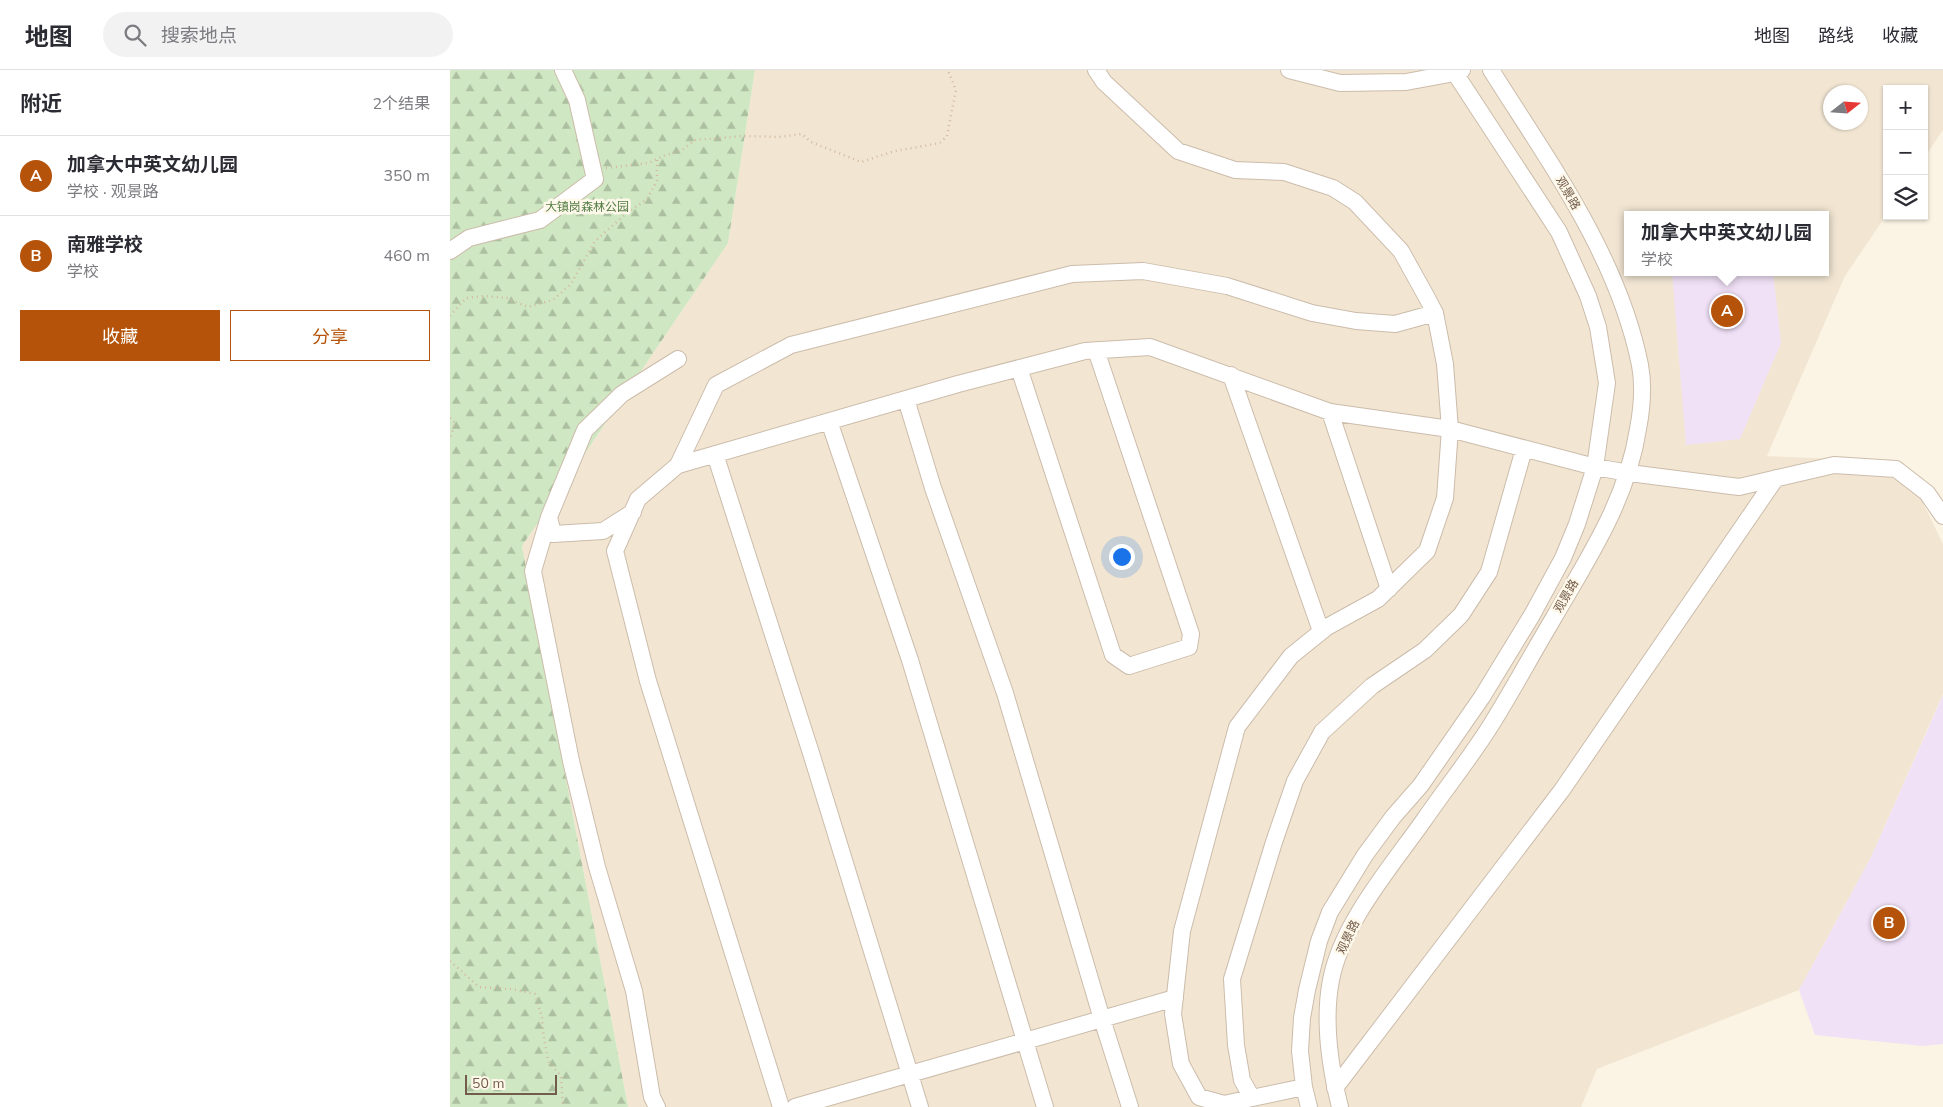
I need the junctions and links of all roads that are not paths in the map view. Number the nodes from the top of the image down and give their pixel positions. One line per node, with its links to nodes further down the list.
1 (563, 70): 6 (street)
2 (1096, 70): 7 (street)
3 (1289, 70): 5 (street)
4 (1491, 70): 20 (street, 观景路)
5 (1457, 71): 19 (street, 观景路)
6 (450, 251)
7 (1435, 313): 15 (street); 18 (street)
8 (1096, 350): 10 (street); 10 (street); 11 (street)
9 (678, 359): 24 (street)
10 (1019, 368): 12 (street)
11 (1231, 375): 13 (street); 26 (street)
12 (906, 399): 14 (street); 28 (street)
13 (1330, 412): 15 (street); 25 (street)
14 (829, 421): 17 (street); 29 (street)
15 (1450, 429): 16 (street); 25 (street)
16 (1524, 449): 19 (street); 33 (street)
17 (715, 454): 18 (street); 30 (street)
18 (678, 464): 22 (street)
19 (1595, 467): 20 (street); 31 (street, 观景路)
20 (1628, 473): 21 (street); 32 (street, 观景路)
21 (1776, 478): 23 (street); 32 (street)
22 (633, 512): 24 (street); 36 (street)
23 (1943, 516)
24 (549, 517): 35 (street)
25 (1389, 588): 26 (street)
26 (1321, 631): 27 (street)
27 (1175, 998): 28 (street); 34 (street)
28 (1102, 1019): 29 (street); 40 (street)
29 (1024, 1041): 30 (street); 39 (street)
30 (910, 1074): 37 (street); 38 (street)
31 (1304, 1087): 33 (street); 41 (street, 观景路)
32 (1336, 1088): 42 (street, 观景路)
33 (1252, 1098): 34 (street)
34 (1234, 1104)
35 (657, 1107)
36 (781, 1107)
37 (795, 1107)
38 (920, 1107)
39 (1045, 1107)
40 (1130, 1107)
41 (1310, 1107)
42 (1340, 1107)

